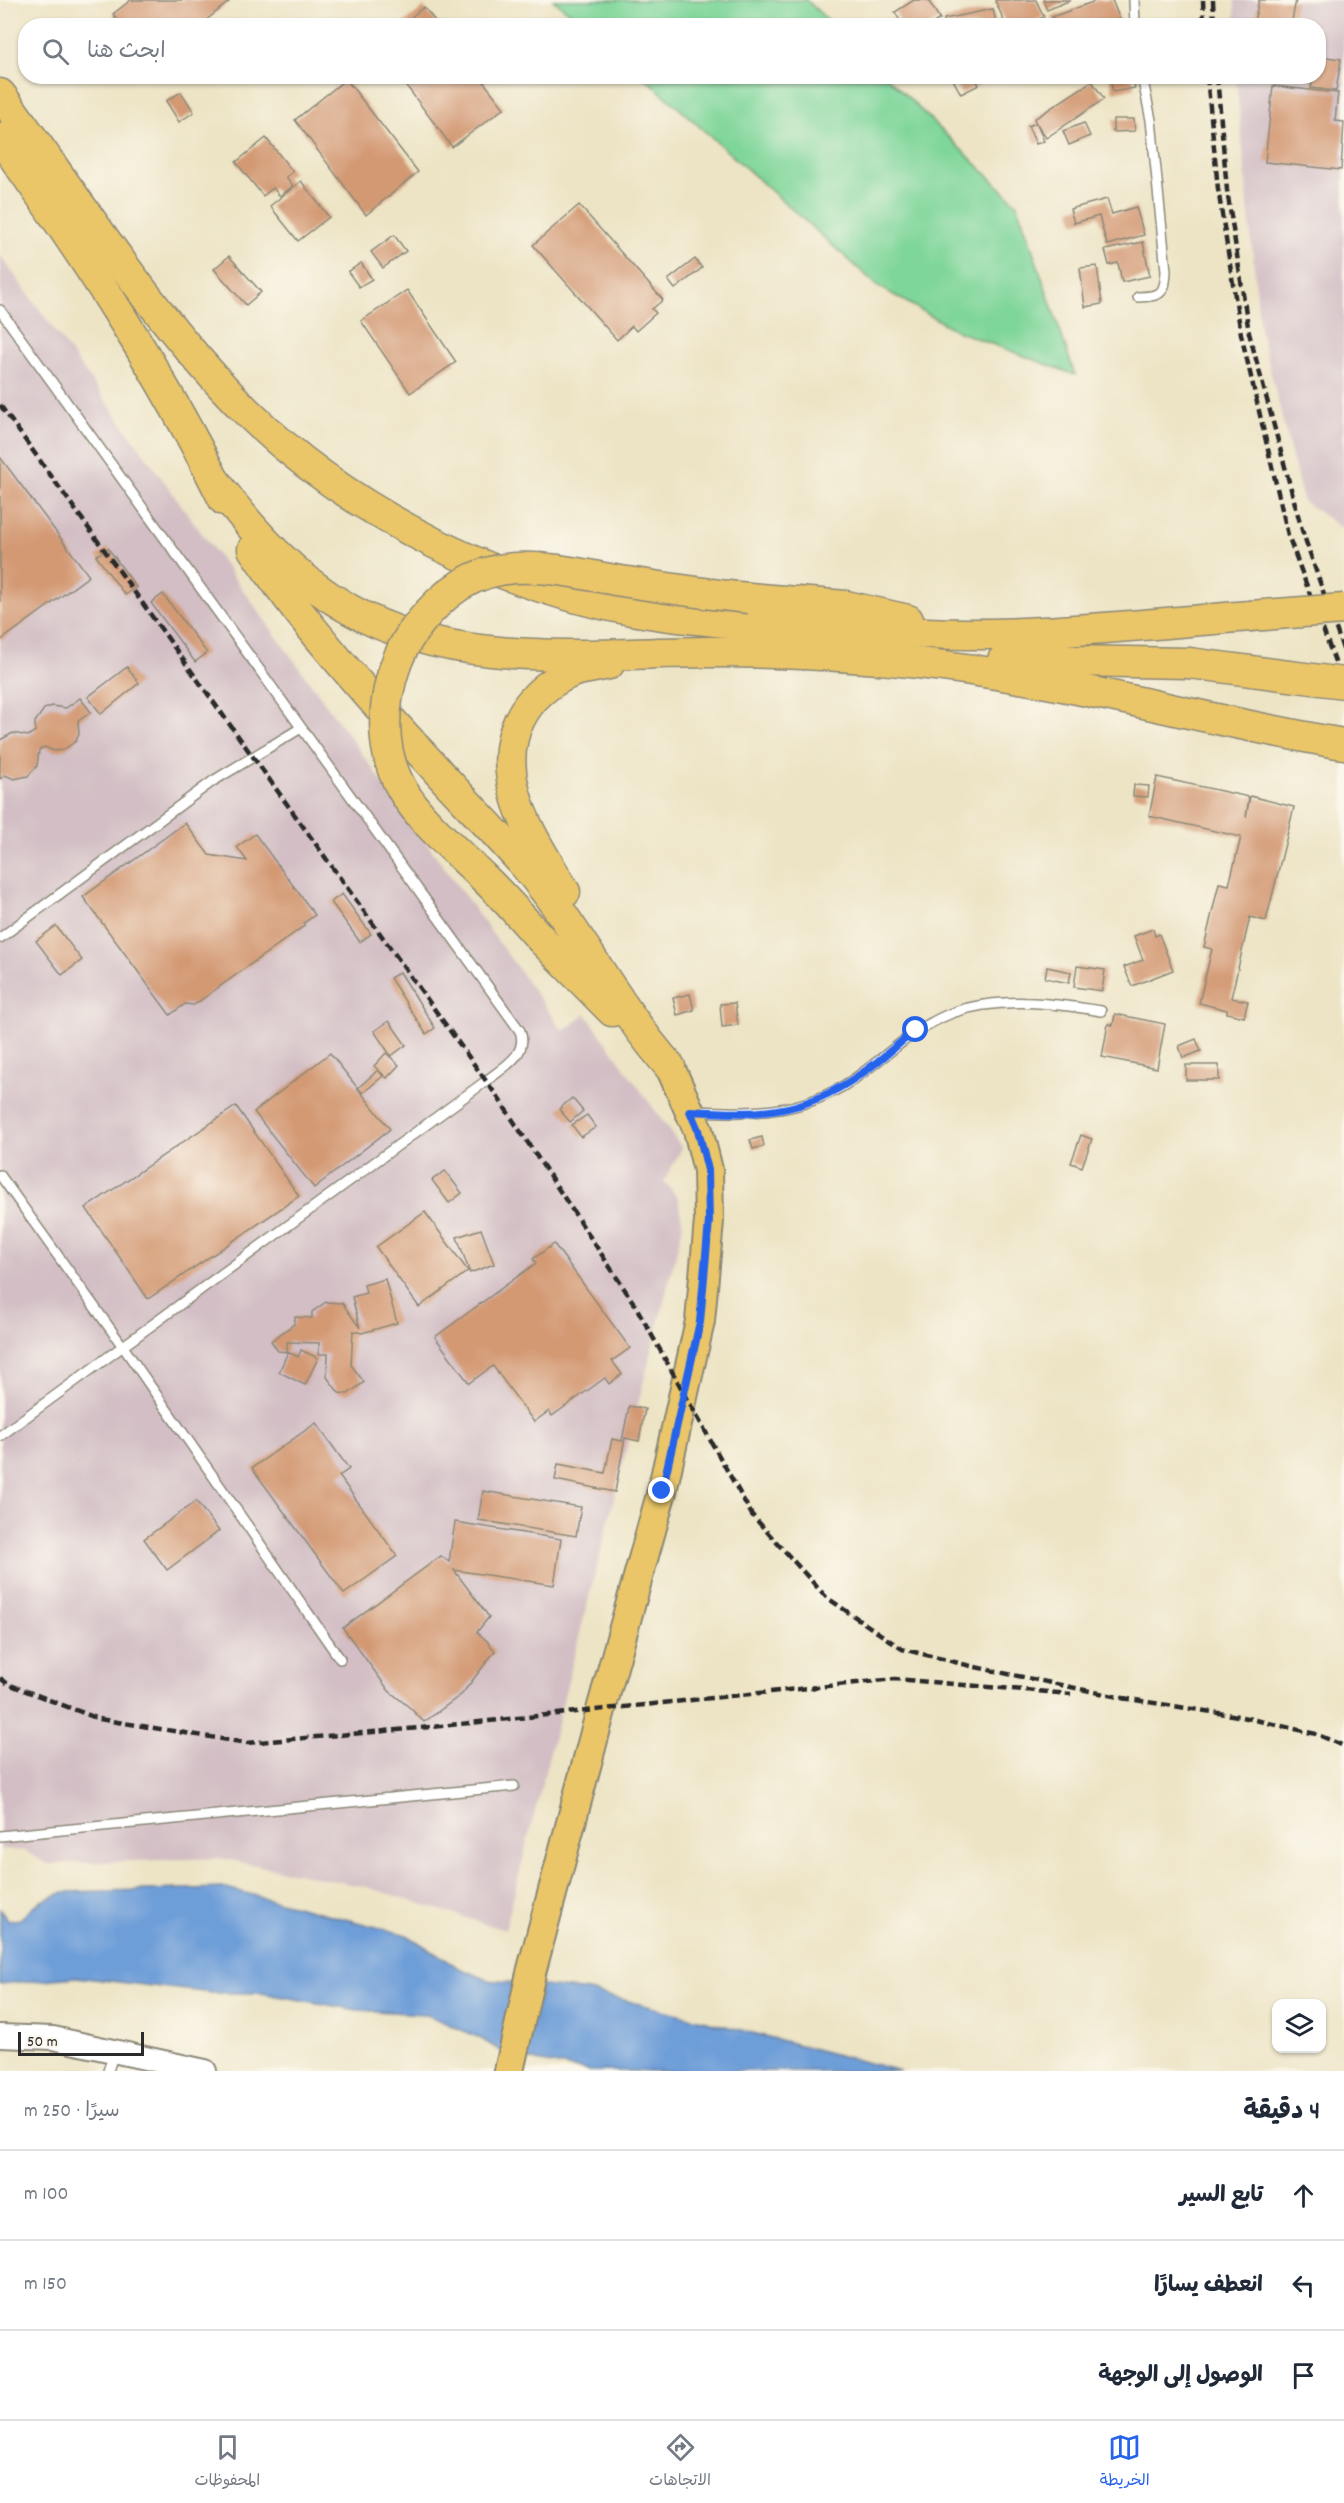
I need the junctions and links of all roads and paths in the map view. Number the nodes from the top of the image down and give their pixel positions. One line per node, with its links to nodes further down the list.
1 (1134, 0): 2 (lane)
2 (1135, 18)
3 (1144, 84): 6 (lane)
4 (0, 94): 10 (highway)
5 (0, 138): 8 (highway)
6 (1138, 297)
7 (0, 310): 14 (lane)
8 (215, 481): 11 (highway); 18 (highway)
9 (1344, 609): 10 (highway, bridge)
10 (960, 635): 18 (highway, bridge)
11 (707, 652): 12 (highway); 19 (highway)
12 (859, 656): 13 (highway, bridge); 15 (highway)
13 (1344, 683)
14 (301, 728): 16 (lane); 22 (lane)
15 (1344, 744)
16 (0, 938)
17 (1101, 1011): 20 (lane)
18 (642, 1035): 19 (highway)
19 (670, 1067): 20 (main road)
20 (690, 1111): 29 (main road)
21 (0, 1175): 22 (lane)
22 (123, 1348): 23 (lane); 24 (lane)
23 (0, 1436)
24 (340, 1659)
25 (514, 1786): 26 (lane)
26 (0, 1836)
27 (0, 2037): 28 (street)
28 (111, 2060): 30 (street)
29 (511, 2064)
30 (206, 2071)

